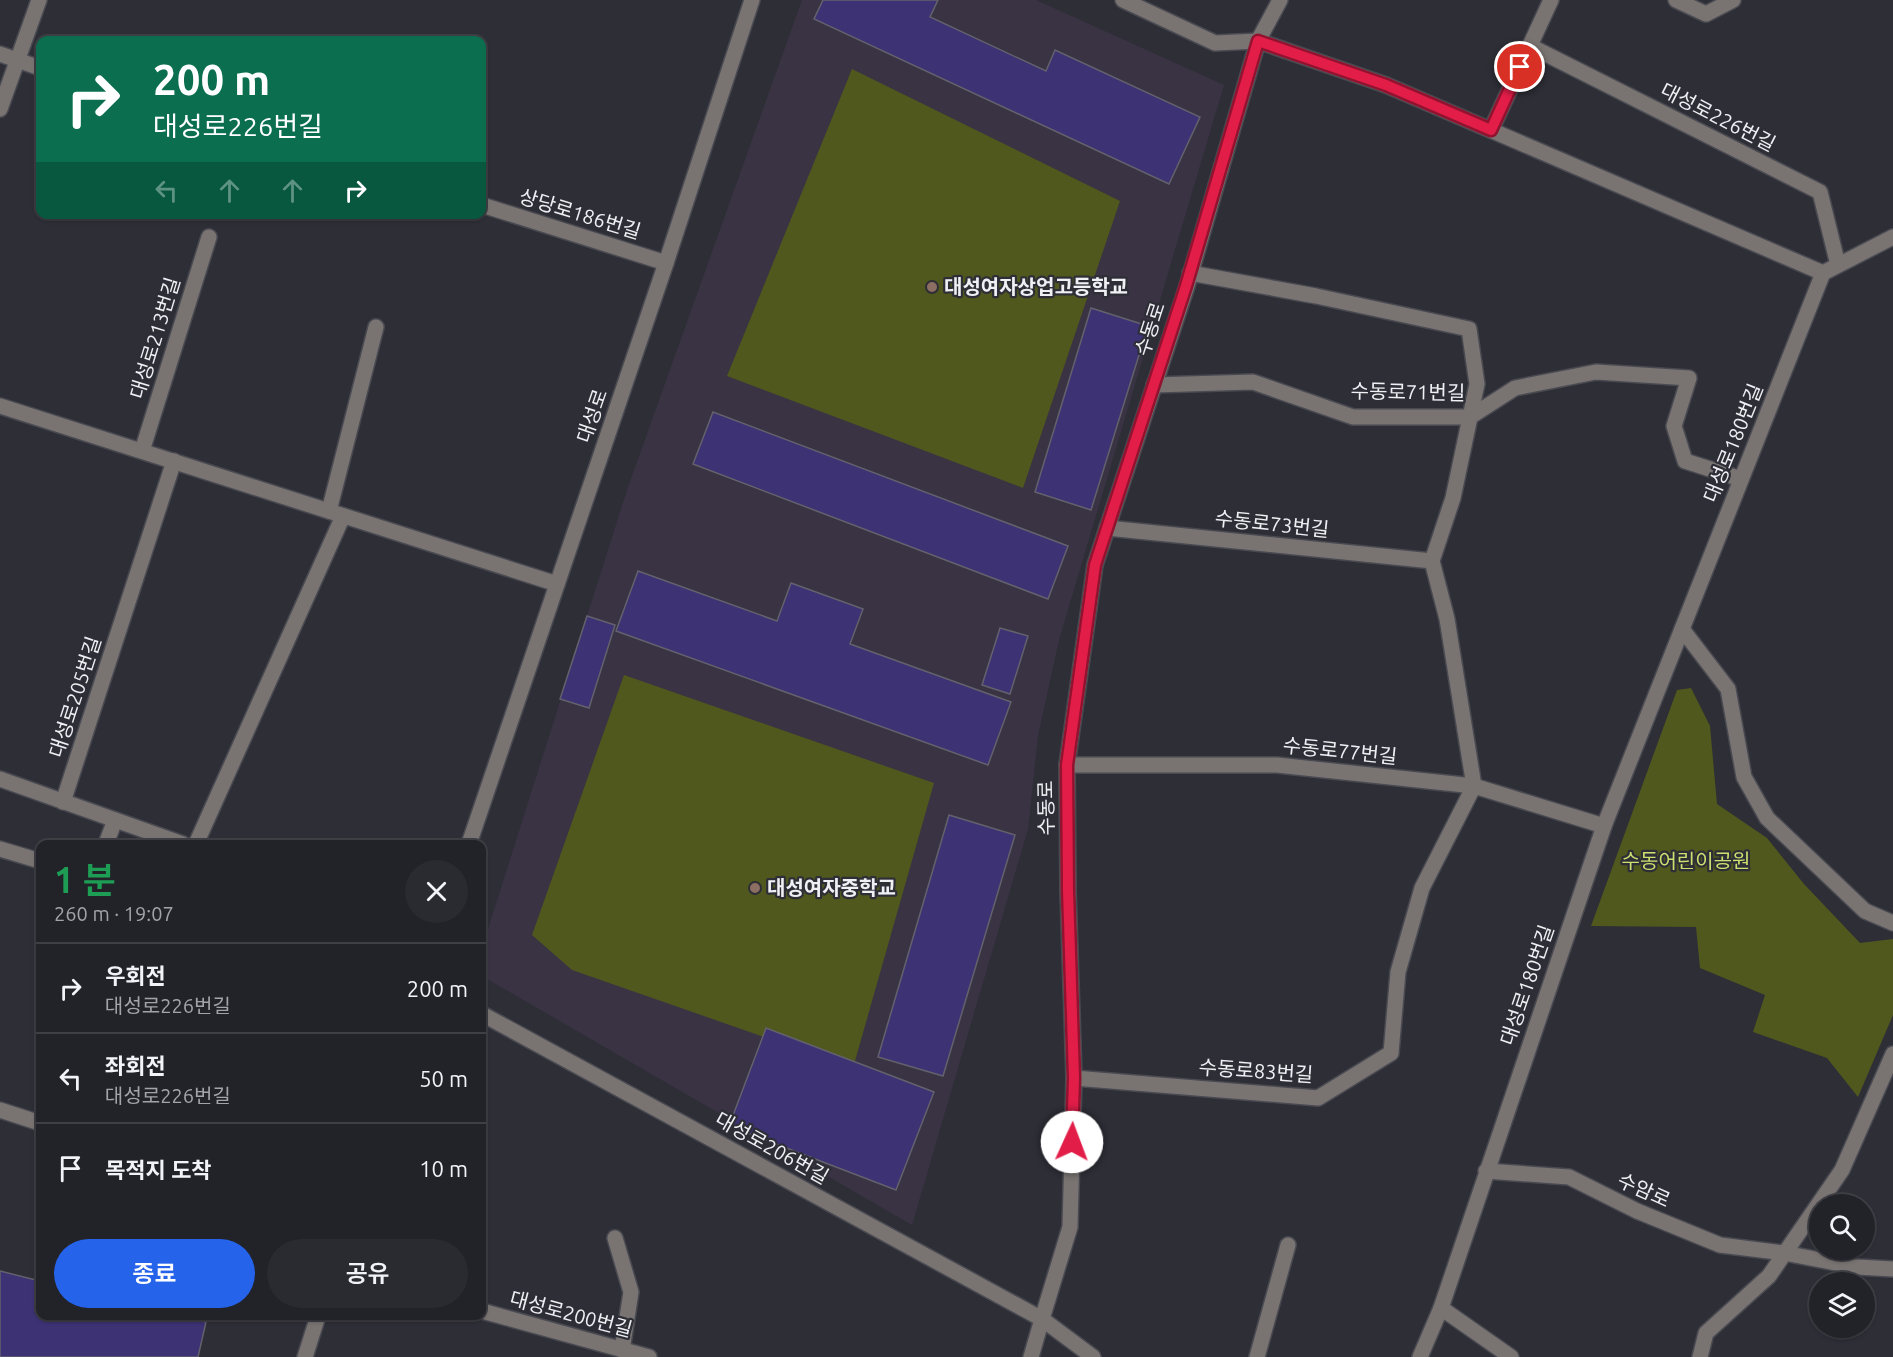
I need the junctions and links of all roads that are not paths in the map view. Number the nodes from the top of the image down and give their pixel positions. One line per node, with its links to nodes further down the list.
1 (39, 0): 11 (street)
2 (753, 0): 18 (street, 대성로)
3 (1123, 0): 8 (street)
4 (1280, 0): 8 (street, 수동로)
5 (1551, 0): 9 (street)
6 (1676, 0): 7 (street)
7 (1733, 0)
8 (1258, 41): 14 (street); 20 (street, 수동로)
9 (1530, 46): 14 (street); 19 (street, 대성로226번길)
10 (0, 54): 11 (street)
11 (17, 61): 12 (street); 13 (street)
12 (36, 67)
13 (0, 110)
14 (1491, 130): 21 (street)
15 (486, 206): 18 (street, 상당로186번길)
16 (209, 237): 26 (street, 대성로213번길)
17 (1893, 237): 19 (street)
18 (666, 263): 32 (street, 대성로)
19 (1838, 265): 21 (street)
20 (1190, 273): 23 (street, 수동로); 25 (street)
21 (1823, 273): 28 (street, 대성로180번길)
22 (376, 327): 29 (street)
23 (1154, 385): 25 (street, 수동로71번길); 30 (street, 수동로)
24 (0, 406): 26 (street)
25 (1470, 417): 28 (street, 수동로71번길); 31 (street)
26 (142, 451): 27 (street)
27 (174, 461): 29 (street); 37 (street, 대성로205번길)
28 (1741, 479): 33 (street, 대성로180번길)
29 (336, 514): 32 (street); 42 (street)
30 (1107, 528): 31 (street, 수동로73번길); 34 (street, 수동로)
31 (1432, 561): 36 (street)
32 (557, 584): 43 (street, 대성로)
33 (1682, 629): 39 (street, 대성로180번길); 46 (street)
34 (1067, 765): 36 (street, 수동로77번길); 49 (street, 수동로)
35 (0, 779): 37 (street)
36 (1474, 786): 39 (street, 수동로77번길); 49 (street, 수동로83번길)
37 (63, 802): 38 (street)
38 (115, 820): 40 (street); 41 (street)
39 (1604, 826): 52 (street, 대성로180번길)
40 (108, 840)
41 (172, 840)
42 (198, 840)
43 (471, 840)
44 (0, 849): 45 (street)
45 (36, 860)
46 (1893, 923)
47 (486, 1016): 59 (street, 대성로206번길)
48 (1893, 1054): 55 (street)
49 (1074, 1078): 59 (street, 수동로)
50 (0, 1110): 51 (street)
51 (36, 1122)
52 (1486, 1171): 55 (street, 수암로); 57 (street, 대성로180번길)
53 (615, 1238): 61 (street)
54 (1288, 1245): 66 (street)
55 (1784, 1253): 56 (street, 수암로); 69 (street)
56 (1893, 1269)
57 (1440, 1308): 67 (street, 대성로180번길); 68 (street)
58 (486, 1312): 61 (street, 대성로200번길)
59 (1042, 1319): 64 (street); 65 (street, 대성로206번길)
60 (317, 1320): 62 (street)
61 (622, 1350): 63 (street, 대성로200번길)
62 (305, 1357)
63 (649, 1357)
64 (1031, 1357)
65 (1093, 1357)
66 (1257, 1357)
67 (1419, 1357)
68 (1511, 1357)
69 (1700, 1357)

